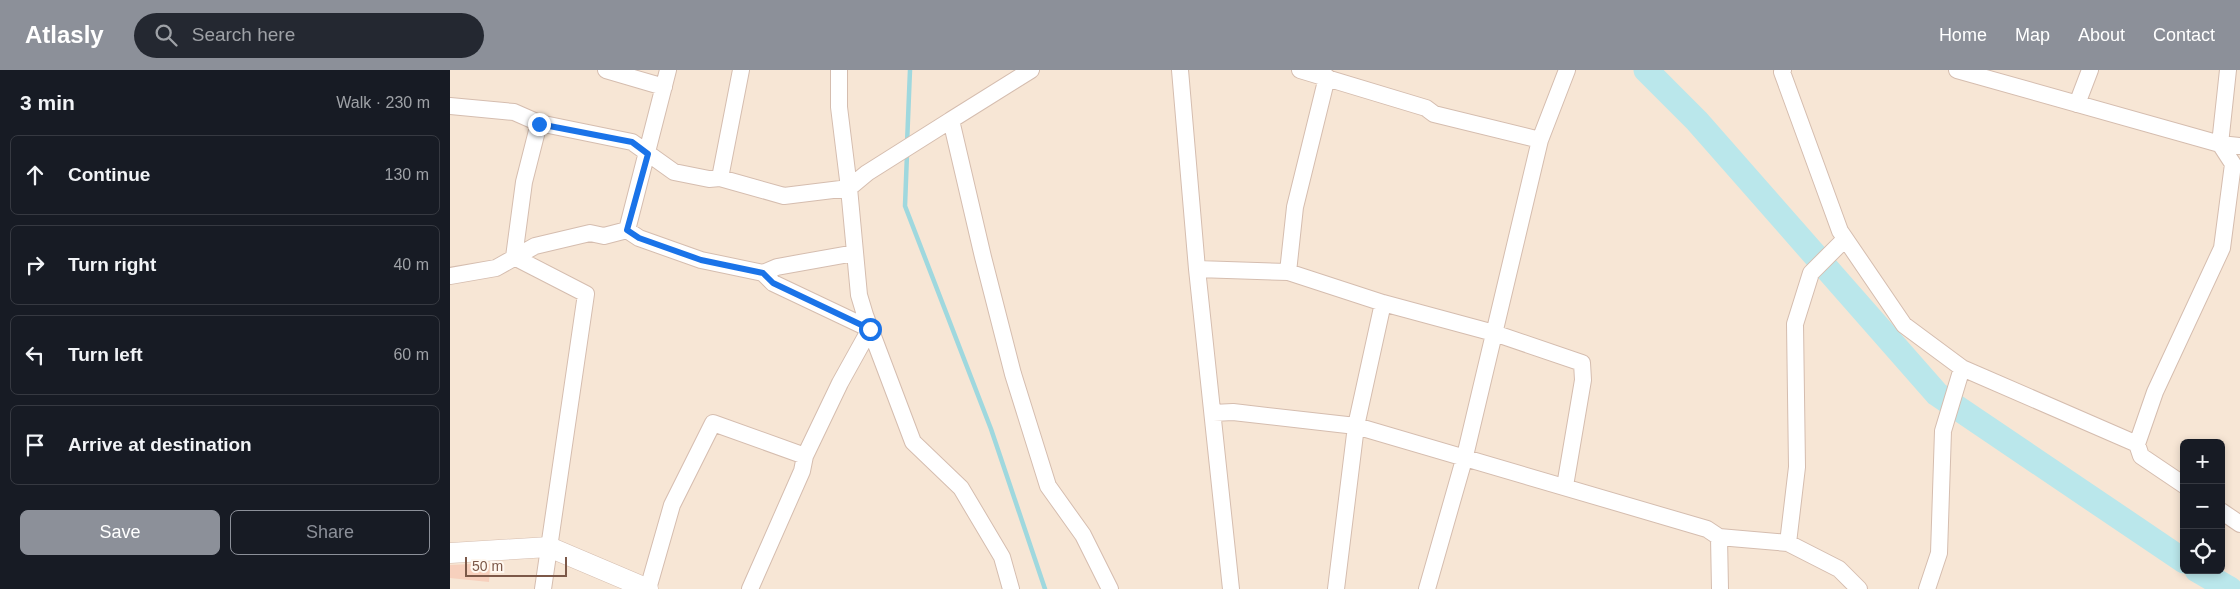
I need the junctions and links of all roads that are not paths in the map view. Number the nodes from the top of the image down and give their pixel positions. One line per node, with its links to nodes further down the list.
1 (606, 70): 14 (street)
2 (668, 70): 14 (street)
3 (741, 70): 24 (street)
4 (839, 70): 25 (street)
5 (1031, 70): 17 (street)
6 (1180, 70): 30 (street)
7 (1300, 70): 13 (street)
8 (1567, 70): 19 (street)
9 (1957, 70): 15 (street)
10 (2090, 70): 15 (street)
11 (2228, 70): 20 (street)
12 (1781, 71): 27 (street)
13 (1327, 78): 19 (street); 31 (street)
14 (664, 87): 22 (street)
15 (2077, 104): 20 (street)
16 (450, 106): 18 (street)
17 (951, 120): 25 (street); 55 (street)
18 (539, 124): 22 (street); 29 (street)
19 (1540, 140): 36 (street)
20 (2220, 144): 21 (street); 23 (street)
21 (2240, 146)
22 (648, 154): 24 (street); 26 (street)
23 (2237, 165): 40 (street)
24 (720, 178): 25 (street)
25 (849, 188): 28 (street)
26 (627, 230): 29 (street); 32 (street)
27 (1845, 239): 37 (street); 48 (street)
28 (855, 253): 32 (street); 35 (street)
29 (514, 258): 33 (street); 49 (street)
30 (1197, 269): 31 (street); 38 (street)
31 (1288, 272): 34 (street)
32 (763, 273): 35 (street)
33 (450, 276)
34 (1383, 303): 36 (street); 39 (street)
35 (870, 329): 41 (street); 54 (street)
36 (1494, 334): 42 (street); 44 (street)
37 (1962, 368): 40 (street); 61 (street)
38 (1213, 413): 39 (street); 56 (street)
39 (1356, 426): 42 (street); 57 (street)
40 (2137, 444): 43 (street)
41 (805, 456): 52 (street); 53 (street)
42 (1465, 456): 44 (street); 58 (street)
43 (2181, 484)
44 (1565, 486): 47 (street)
45 (2225, 514): 46 (street)
46 (2240, 524)
47 (1719, 537): 48 (street); 59 (street)
48 (1788, 543): 60 (street)
49 (549, 547): 50 (street); 51 (street); 52 (street)
50 (450, 553)
51 (543, 589)
52 (648, 589)
53 (750, 589)
54 (1011, 589)
55 (1110, 589)
56 (1230, 589)
57 (1336, 589)
58 (1427, 589)
59 (1720, 589)
60 (1860, 589)
61 (1927, 589)

